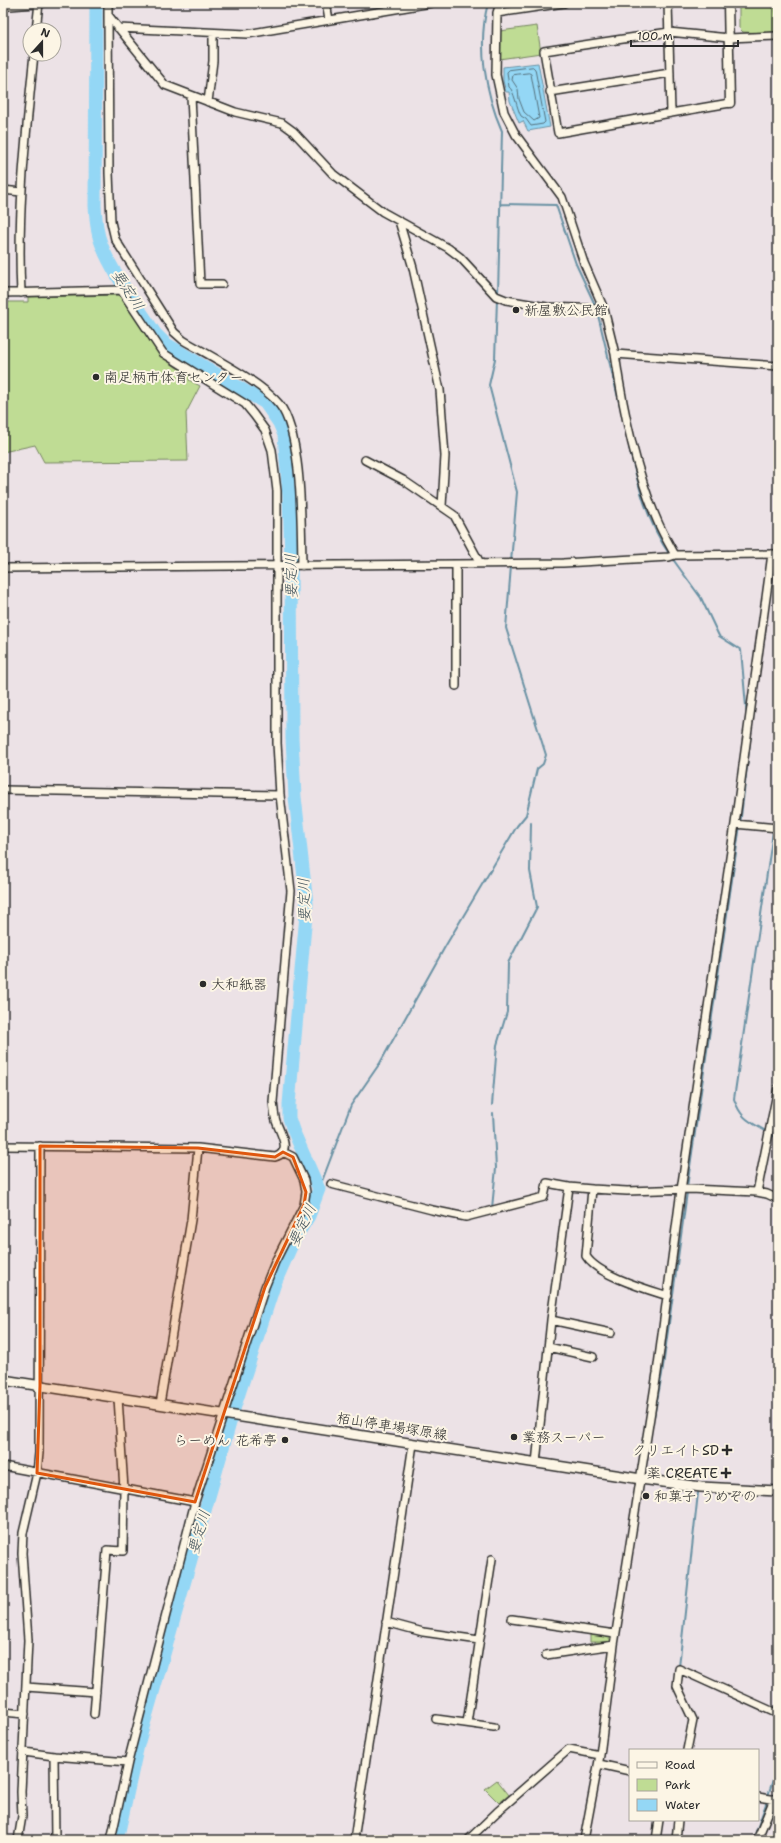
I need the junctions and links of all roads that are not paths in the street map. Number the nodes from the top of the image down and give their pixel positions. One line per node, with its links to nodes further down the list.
1 (40, 3): 9 (street); 13 (street)
2 (108, 3): 11 (street)
3 (326, 3): 12 (street)
4 (431, 3): 12 (street)
5 (500, 3): 10 (street)
6 (564, 3): 10 (street)
7 (668, 3): 15 (street)
8 (728, 3): 18 (street)
9 (3, 6)
10 (497, 13): 32 (street)
11 (108, 15): 14 (street); 42 (street)
12 (329, 20): 16 (street)
13 (37, 22)
14 (118, 28): 16 (street); 22 (street)
15 (668, 32): 18 (street); 20 (street); 21 (street)
16 (213, 34): 23 (street)
17 (778, 36): 18 (street)
18 (729, 38): 24 (street)
19 (33, 62): 27 (street)
20 (670, 73): 21 (street); 25 (street)
21 (550, 92): 25 (street)
22 (191, 96): 23 (street); 29 (street)
23 (208, 102): 28 (street)
24 (730, 103): 25 (street)
25 (671, 113)
26 (3, 190): 27 (street)
27 (21, 192): 31 (street)
28 (399, 221): 32 (street); 36 (street)
29 (222, 284)
30 (3, 293): 31 (street)
31 (21, 293): 41 (street)
32 (604, 309): 33 (street)
33 (615, 354): 34 (street); 38 (street)
34 (778, 366)
35 (366, 460): 36 (street)
36 (442, 506): 40 (street)
37 (775, 554): 38 (street); 47 (street)
38 (672, 556): 40 (street)
39 (456, 564): 40 (street); 42 (street); 44 (street)
40 (480, 564)
41 (280, 566): 42 (street); 43 (street); 46 (street)
42 (301, 566)
43 (3, 568)
44 (456, 686)
45 (3, 790): 46 (street)
46 (280, 795): 53 (street)
47 (735, 824): 48 (street); 57 (street)
48 (778, 828)
49 (778, 1088): 58 (street)
50 (3, 1146): 51 (street)
51 (40, 1146): 52 (street); 66 (street)
52 (198, 1148): 53 (street); 68 (street)
53 (283, 1152): 69 (street)
54 (331, 1184): 55 (street)
55 (569, 1187): 56 (street); 61 (street)
56 (592, 1189): 57 (street); 60 (street)
57 (685, 1189): 58 (street); 60 (street)
58 (757, 1192): 59 (street)
59 (778, 1199)
60 (668, 1296): 74 (street)
61 (551, 1320): 62 (street); 63 (street)
62 (611, 1333)
63 (548, 1347): 64 (street); 71 (street)
64 (593, 1357)
65 (3, 1380): 66 (main road, 栢山停車場塚原線)
66 (40, 1386): 67 (main road, 栢山停車場塚原線); 73 (street)
67 (118, 1398): 68 (main road, 栢山停車場塚原線); 75 (street)
68 (160, 1404): 69 (main road, 栢山停車場塚原線)
69 (224, 1415): 70 (main road, 栢山停車場塚原線); 77 (street)
70 (413, 1444): 71 (main road, 栢山停車場塚原線); 80 (street)
71 (536, 1464): 74 (main road, 栢山停車場塚原線)
72 (3, 1466): 73 (street)
73 (37, 1473): 75 (street); 85 (street)
74 (641, 1479): 76 (main road, 栢山停車場塚原線); 81 (street)
75 (124, 1489): 77 (street); 86 (street)
76 (778, 1491)
77 (195, 1502): 98 (street)
78 (492, 1559): 82 (street)
79 (512, 1619): 81 (street)
80 (386, 1622): 82 (street); 108 (street)
81 (616, 1634): 83 (street)
82 (479, 1640): 92 (street)
83 (614, 1645): 84 (street); 96 (street)
84 (546, 1656)
85 (26, 1687): 86 (street); 88 (street)
86 (96, 1692): 89 (street)
87 (3, 1712): 88 (street)
88 (25, 1714): 95 (street)
89 (94, 1714)
90 (778, 1714): 94 (street)
91 (436, 1719): 92 (street)
92 (467, 1723): 93 (street)
93 (494, 1727)
94 (687, 1749)
95 (24, 1752): 97 (street); 105 (street)
96 (600, 1755): 99 (street); 109 (street)
97 (54, 1756): 98 (street); 106 (street)
98 (128, 1762): 107 (street)
99 (599, 1764): 100 (street); 110 (street)
100 (629, 1771)
101 (759, 1796): 102 (street)
102 (776, 1800): 113 (street)
103 (659, 1821): 111 (street)
104 (678, 1821): 112 (street)
105 (18, 1840)
106 (55, 1840)
107 (111, 1840)
108 (354, 1840)
109 (468, 1840)
110 (584, 1840)
111 (656, 1840)
112 (676, 1840)
113 (757, 1840)

